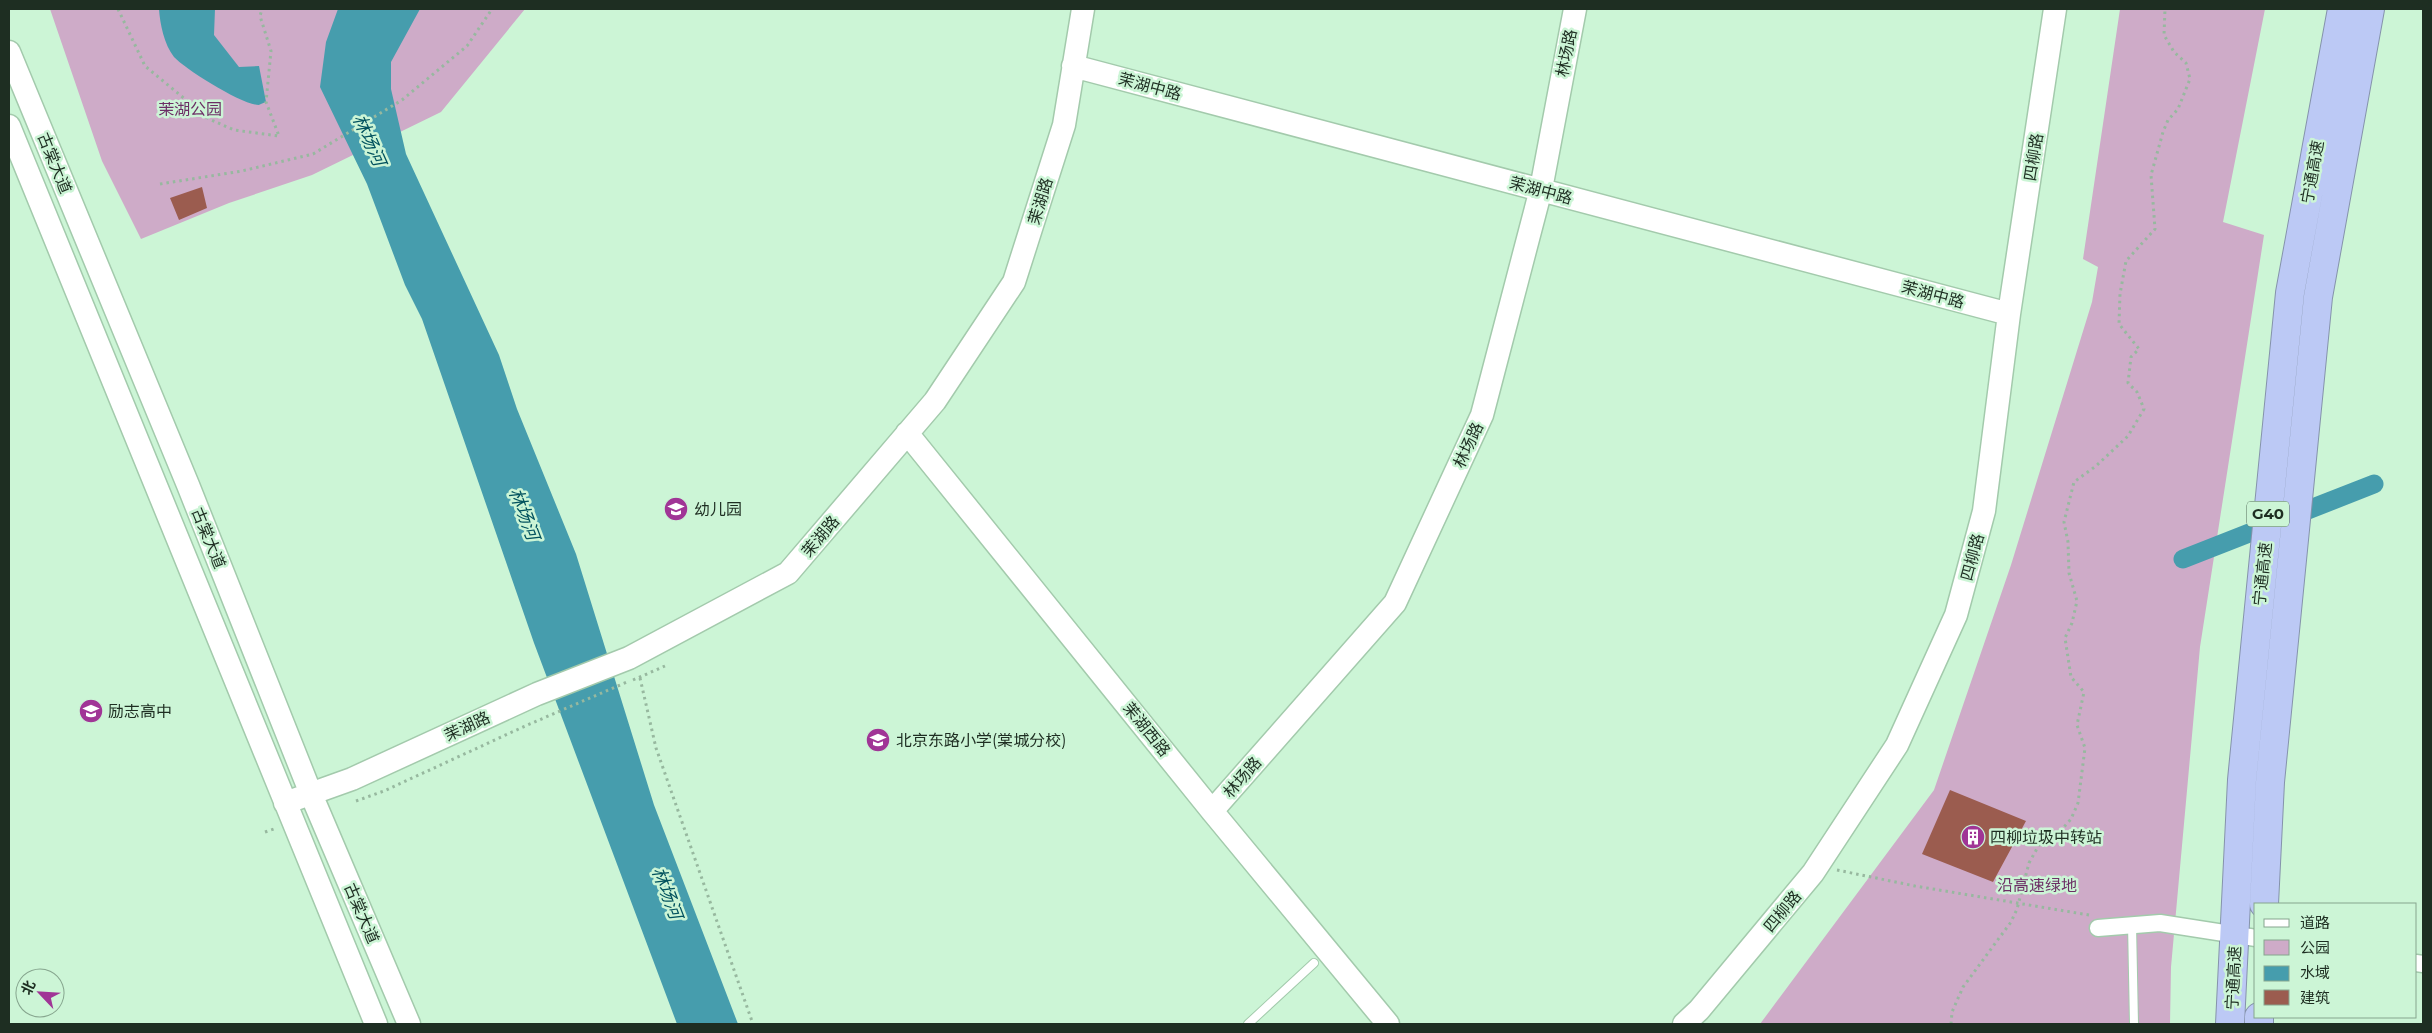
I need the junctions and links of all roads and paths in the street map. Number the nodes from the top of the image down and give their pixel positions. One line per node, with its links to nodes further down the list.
1 (118, 9): 2 (path)
2 (262, 9)
3 (492, 9): 13 (path)
4 (1083, 9): 11 (street, 茉湖路)
5 (1575, 9): 14 (street, 林场路)
6 (2055, 9): 15 (street, 四柳路)
7 (2165, 9): 35 (path)
8 (2342, 9): 27 (highway, 宁通高速 / G40)
9 (2370, 9): 24 (highway, 宁通高速 / G40)
10 (9, 52): 20 (street, 古棠大道)
11 (1073, 66): 14 (street, 茉湖中路); 16 (street, 茉湖路)
12 (9, 126): 21 (street, 古棠大道)
13 (160, 184)
14 (1541, 189): 15 (street, 茉湖中路); 22 (street, 林场路)
15 (2009, 314): 23 (street, 四柳路)
16 (907, 433): 20 (street, 茉湖路); 22 (street, 茉湖西路)
17 (665, 666): 18 (path)
18 (640, 678): 19 (path); 31 (path)
19 (555, 713)
20 (311, 794): 21 (street, 茉湖路); 30 (street, 古棠大道)
21 (285, 803): 29 (street, 古棠大道)
22 (1212, 811): 33 (street, 茉湖西路)
23 (1819, 864): 26 (path); 34 (street, 四柳路)
24 (2264, 903)
25 (2132, 921): 36 (lane)
26 (2095, 922): 27 (street)
27 (2245, 936): 37 (highway, 宁通高速 / G40)
28 (1314, 963): 32 (lane)
29 (376, 1024)
30 (409, 1024)
31 (753, 1024)
32 (1248, 1024)
33 (1388, 1024)
34 (1684, 1024)
35 (1951, 1024)
36 (2134, 1024)
37 (2230, 1024)

